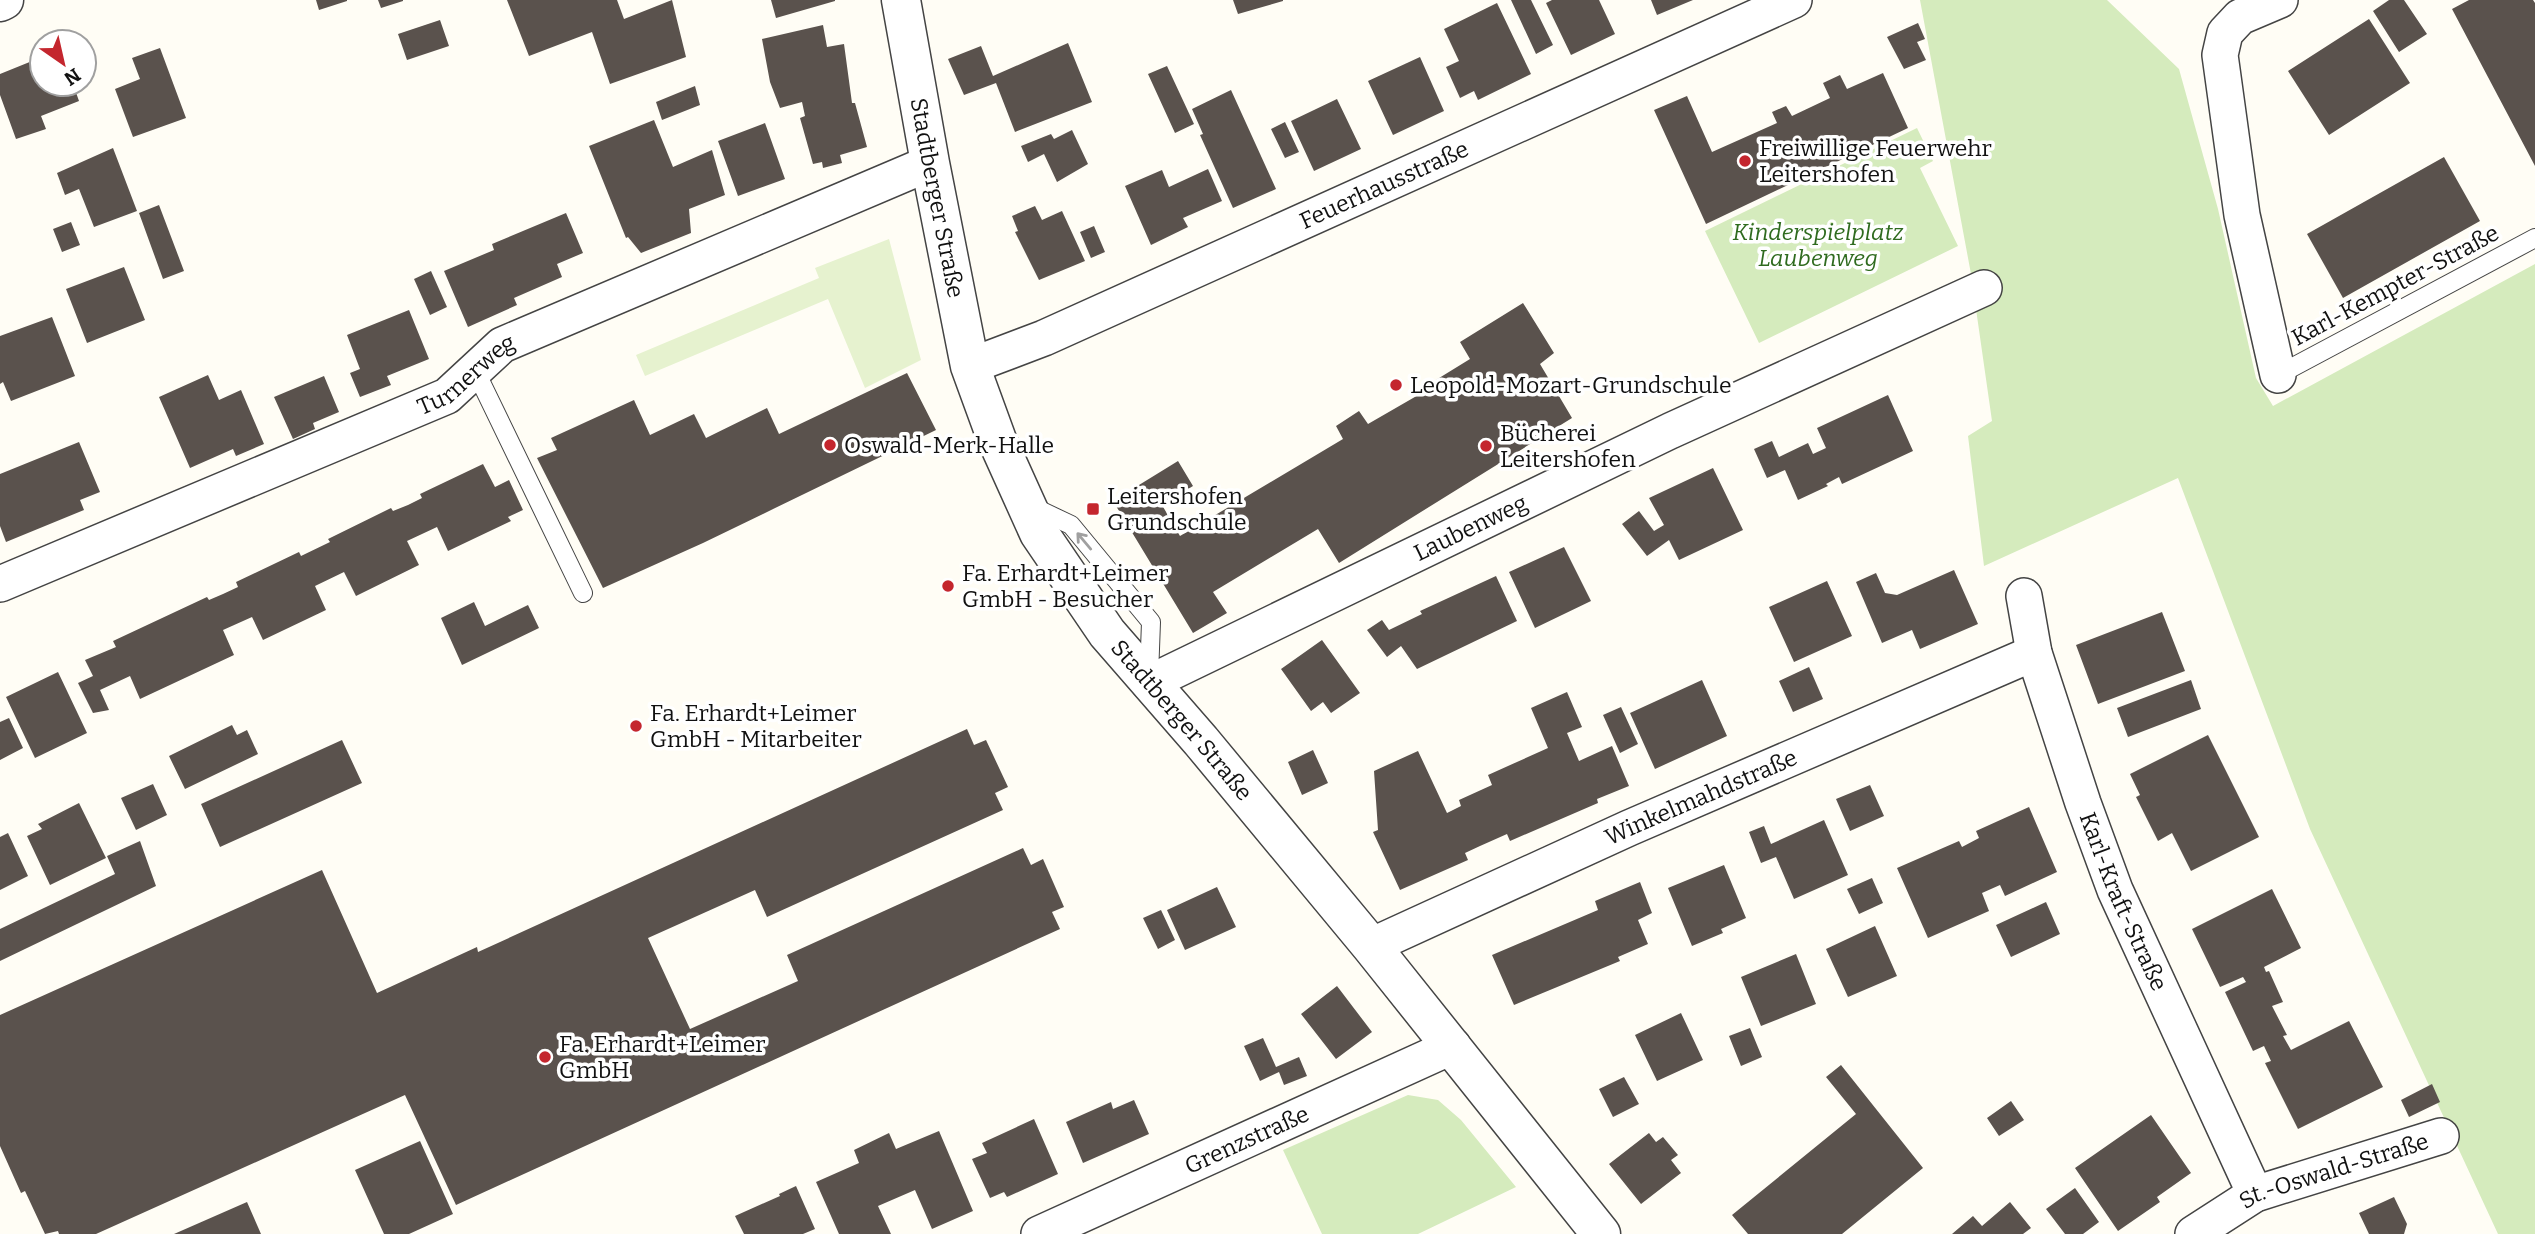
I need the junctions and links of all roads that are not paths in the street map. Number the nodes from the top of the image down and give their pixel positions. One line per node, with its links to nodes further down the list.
1 (901, 0): 4 (street, Stadtberger Straße)
2 (1794, 0): 7 (street, Feuerhausstraße)
3 (2280, 0): 9 (street)
4 (930, 163): 7 (street, Stadtberger Straße); 8 (street, Turnerweg)
5 (2535, 238): 9 (lane, Karl-Kempter-Straße)
6 (1984, 288): 14 (street, Laubenweg)
7 (970, 366): 14 (street, Stadtberger Straße)
8 (475, 370): 10 (street, Turnerweg); 11 (lane)
9 (2278, 375)
10 (0, 584)
11 (583, 593)
12 (2024, 596): 13 (street, Karl-Kraft-Straße)
13 (2034, 653): 15 (street, Winkelmahdstraße); 18 (street, Karl-Kraft-Straße)
14 (1149, 683): 15 (street, Stadtberger Straße)
15 (1371, 946): 16 (street, Stadtberger Straße)
16 (1453, 1046): 19 (street, Grenzstraße); 20 (street, Stadtberger Straße)
17 (2441, 1136): 18 (street, St.-Oswald-Straße)
18 (2255, 1194): 21 (street, St.-Oswald-Straße)
19 (1039, 1234)
20 (1601, 1234)
21 (2193, 1234)

